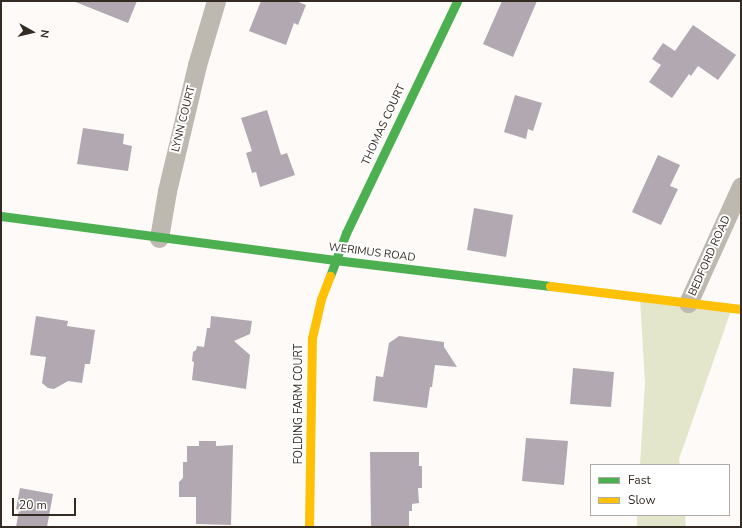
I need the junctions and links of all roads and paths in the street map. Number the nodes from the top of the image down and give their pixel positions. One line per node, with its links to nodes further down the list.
1 (216, 1): 5 (street, LYNN COURT)
2 (457, 1): 6 (main road, THOMAS COURT)
3 (741, 186): 7 (street, BEDFORD ROAD)
4 (1, 216): 5 (main road, WERIMUS ROAD)
5 (159, 238): 6 (main road, WERIMUS ROAD)
6 (335, 260): 7 (main road, WERIMUS ROAD); 9 (main road, FOLDING FARM COURT)
7 (688, 303): 8 (main road, WERIMUS ROAD)
8 (741, 309)
9 (310, 527)

